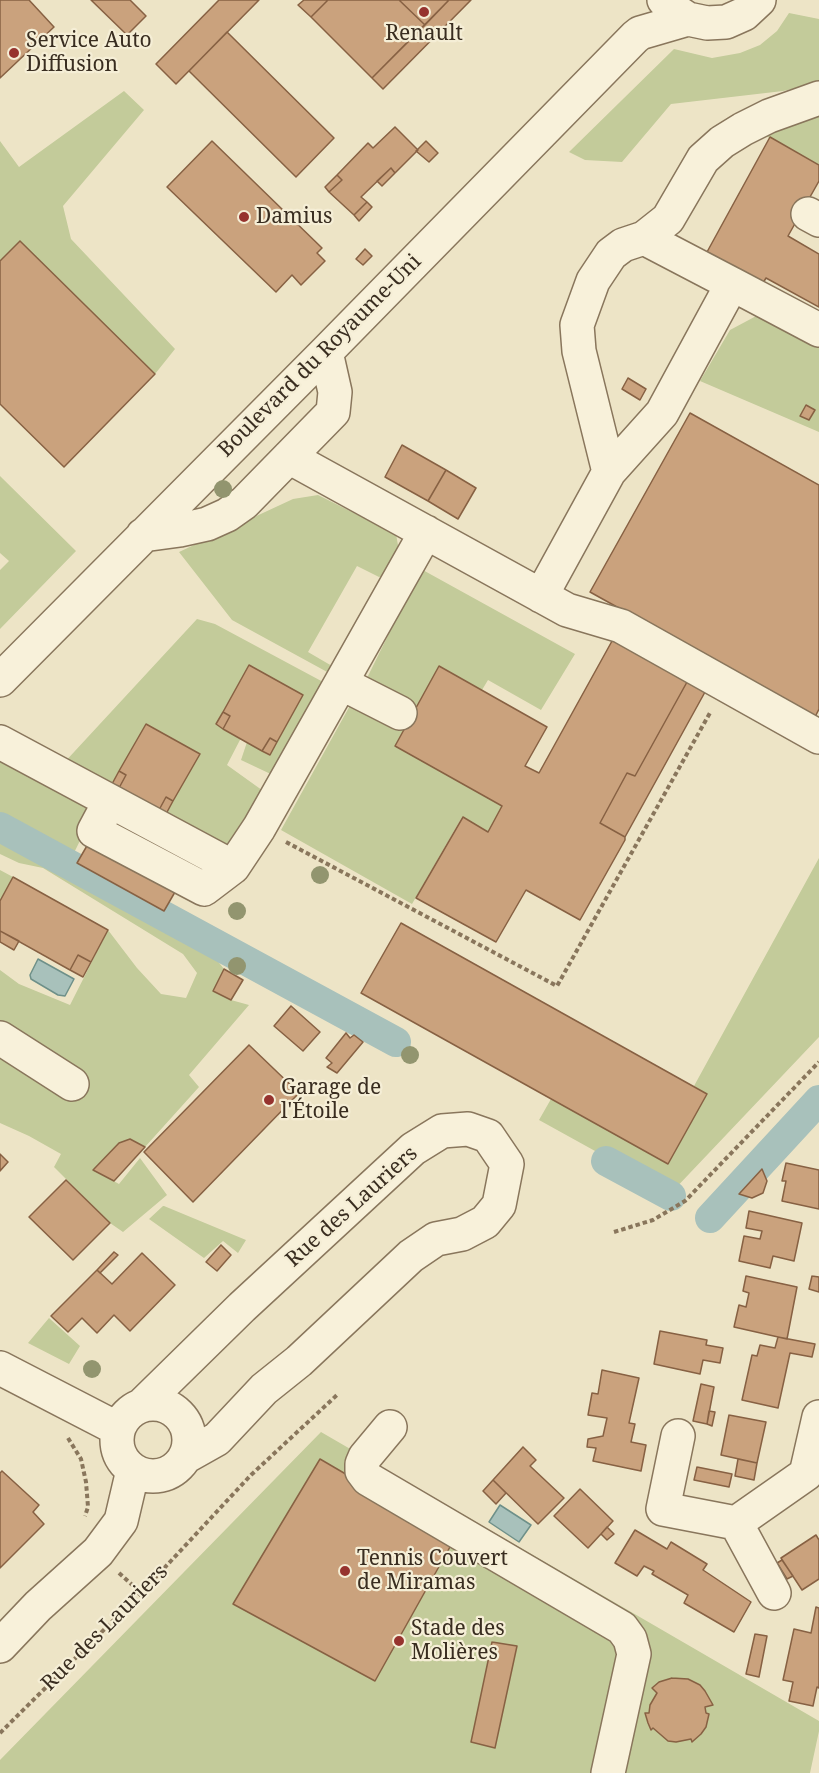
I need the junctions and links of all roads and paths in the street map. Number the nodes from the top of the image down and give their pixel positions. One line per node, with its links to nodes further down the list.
1 (648, 0): 4 (street)
2 (759, 0): 3 (street)
3 (676, 10): 4 (street, Boulevard du Royaume-Uni)
4 (640, 33): 9 (street, Boulevard du Royaume-Uni)
5 (819, 98): 6 (street)
6 (644, 238): 7 (street); 11 (street)
7 (732, 284): 8 (street); 11 (street)
8 (819, 330)
9 (326, 352): 10 (street); 13 (street, Boulevard du Royaume-Uni)
10 (289, 457): 12 (street); 13 (street)
11 (609, 472): 14 (street)
12 (426, 532): 14 (street); 16 (street)
13 (143, 535): 15 (street, Boulevard du Royaume-Uni)
14 (541, 596): 17 (street)
15 (0, 680)
16 (341, 683): 18 (street); 21 (street)
17 (725, 685): 19 (street); 21 (path)
18 (400, 713)
19 (819, 737)
20 (0, 742): 21 (street)
21 (259, 828)
22 (0, 1038): 24 (street)
23 (819, 1062): 25 (path)
24 (72, 1084)
25 (614, 1232)
26 (0, 1368): 31 (street)
27 (337, 1395): 40 (path, Rue des Lauriers)
28 (142, 1405): 31 (street, Rue des Lauriers); 34 (street); 34 (street, Rue des Lauriers)
29 (819, 1418): 36 (street)
30 (390, 1427): 41 (street)
31 (118, 1429): 35 (street)
32 (64, 1433): 37 (path)
33 (678, 1436): 36 (street)
34 (185, 1457): 35 (street, Rue des Lauriers)
35 (133, 1470): 39 (street)
36 (736, 1523): 38 (street)
37 (83, 1524)
38 (774, 1593)
39 (0, 1646)
40 (0, 1733)
41 (608, 1773)

